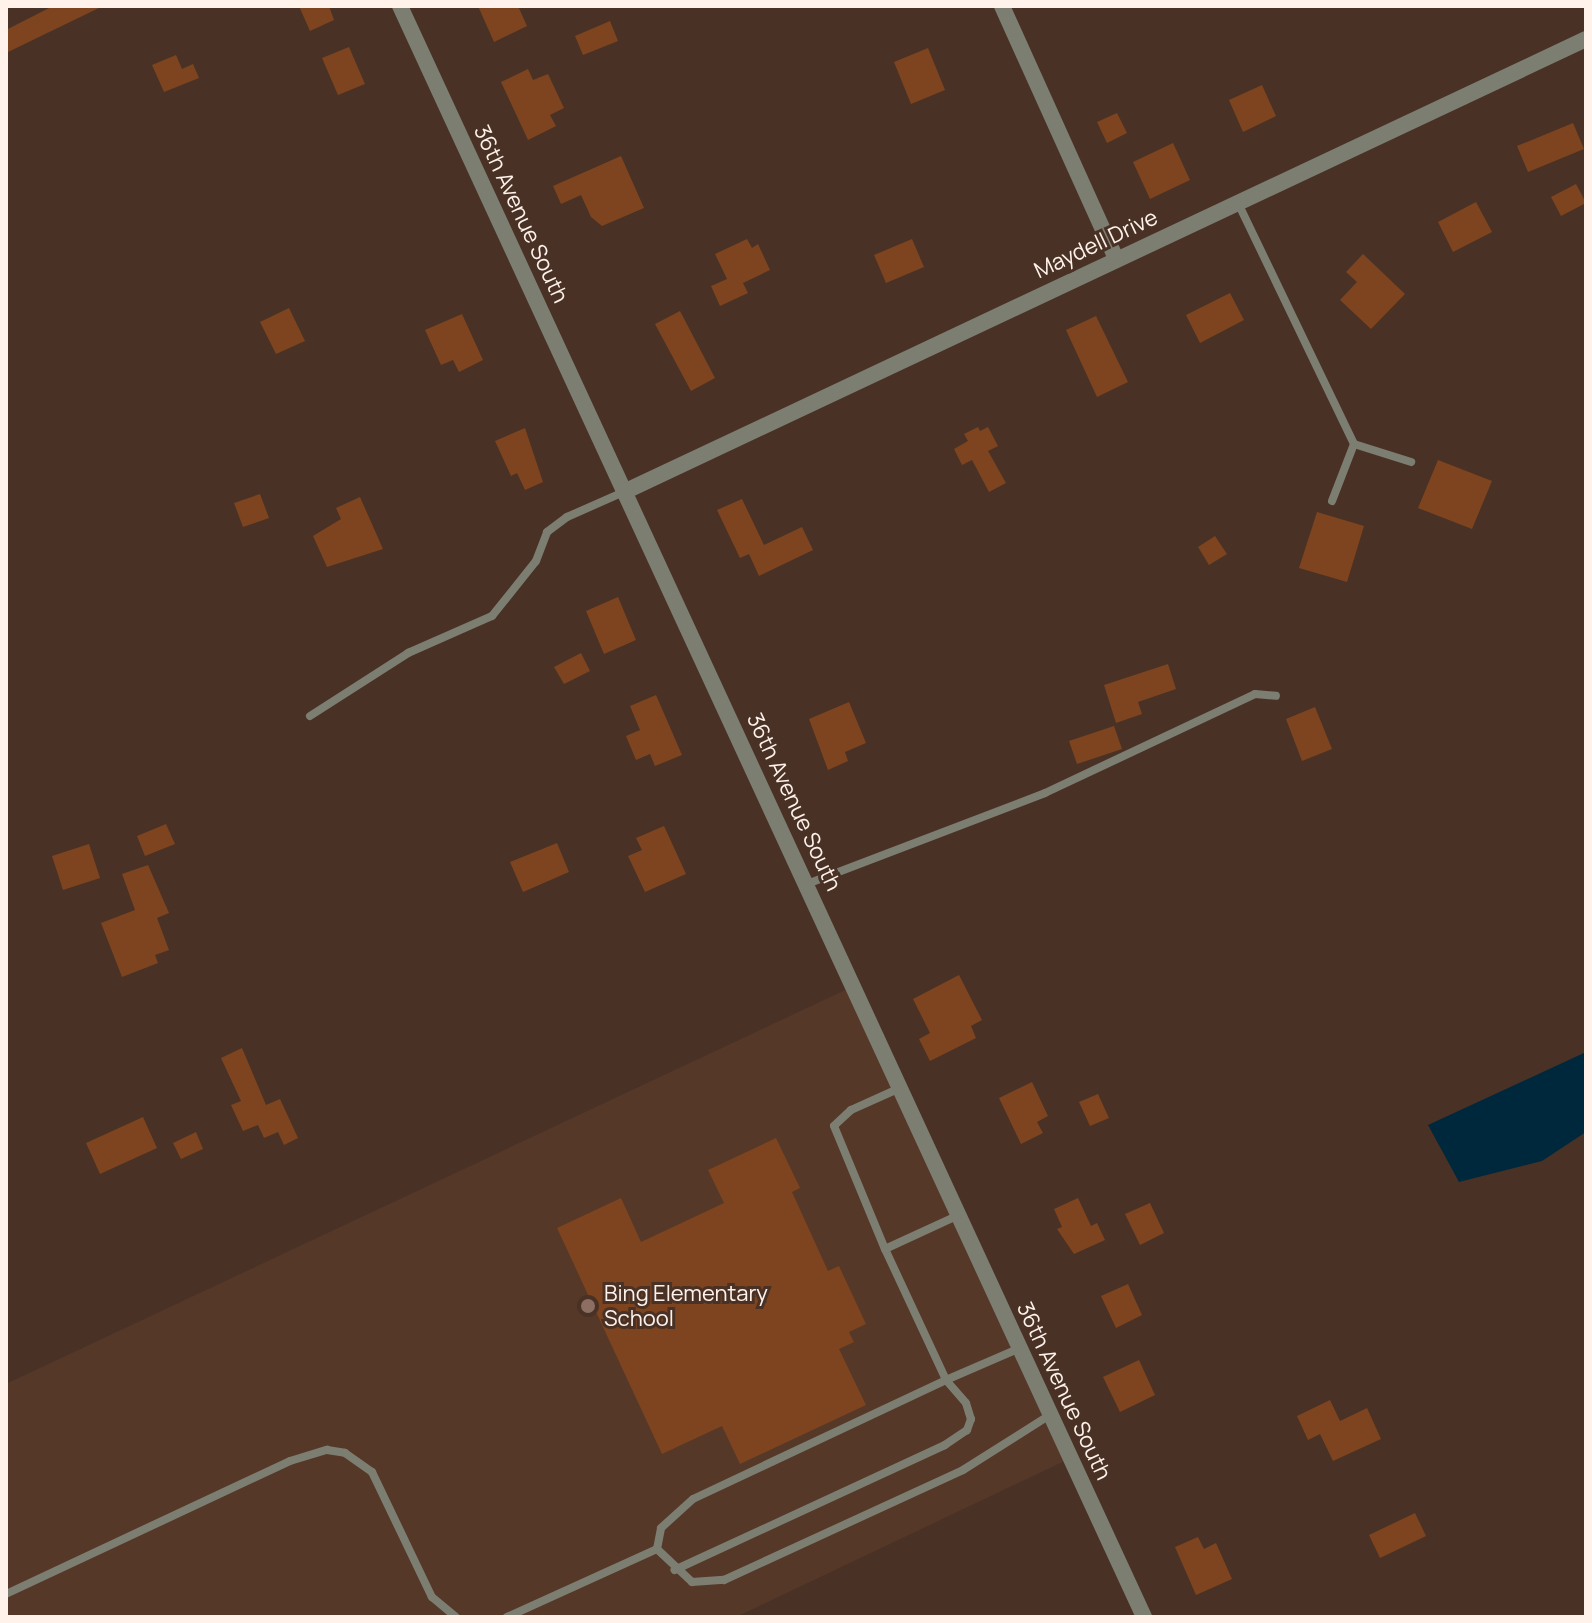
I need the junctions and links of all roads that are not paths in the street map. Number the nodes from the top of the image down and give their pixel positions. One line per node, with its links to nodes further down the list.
1 (400, 6): 8 (street, 36th Avenue South)
2 (1002, 6): 5 (street)
3 (1586, 39): 4 (street, Maydell Drive)
4 (1237, 202): 5 (street, Maydell Drive); 6 (lane)
5 (1116, 259): 8 (street, Maydell Drive)
6 (1354, 444): 7 (lane); 9 (lane)
7 (1411, 462)
8 (626, 491): 11 (lane); 12 (street, 36th Avenue South)
9 (1332, 501)
10 (1276, 696): 12 (lane)
11 (310, 716)
12 (807, 884): 13 (street, 36th Avenue South)
13 (901, 1088): 14 (street, 36th Avenue South); 15 (lane)
14 (959, 1215): 15 (lane); 16 (street, 36th Avenue South)
15 (885, 1249): 17 (lane)
16 (1020, 1348): 17 (lane); 18 (street, 36th Avenue South)
17 (946, 1380): 19 (lane); 20 (lane)
18 (1051, 1414): 20 (lane); 24 (street, 36th Avenue South)
19 (657, 1549): 20 (lane); 23 (lane)
20 (675, 1570)
21 (6, 1594): 22 (lane)
22 (456, 1617)
23 (507, 1617)
24 (1144, 1617)

